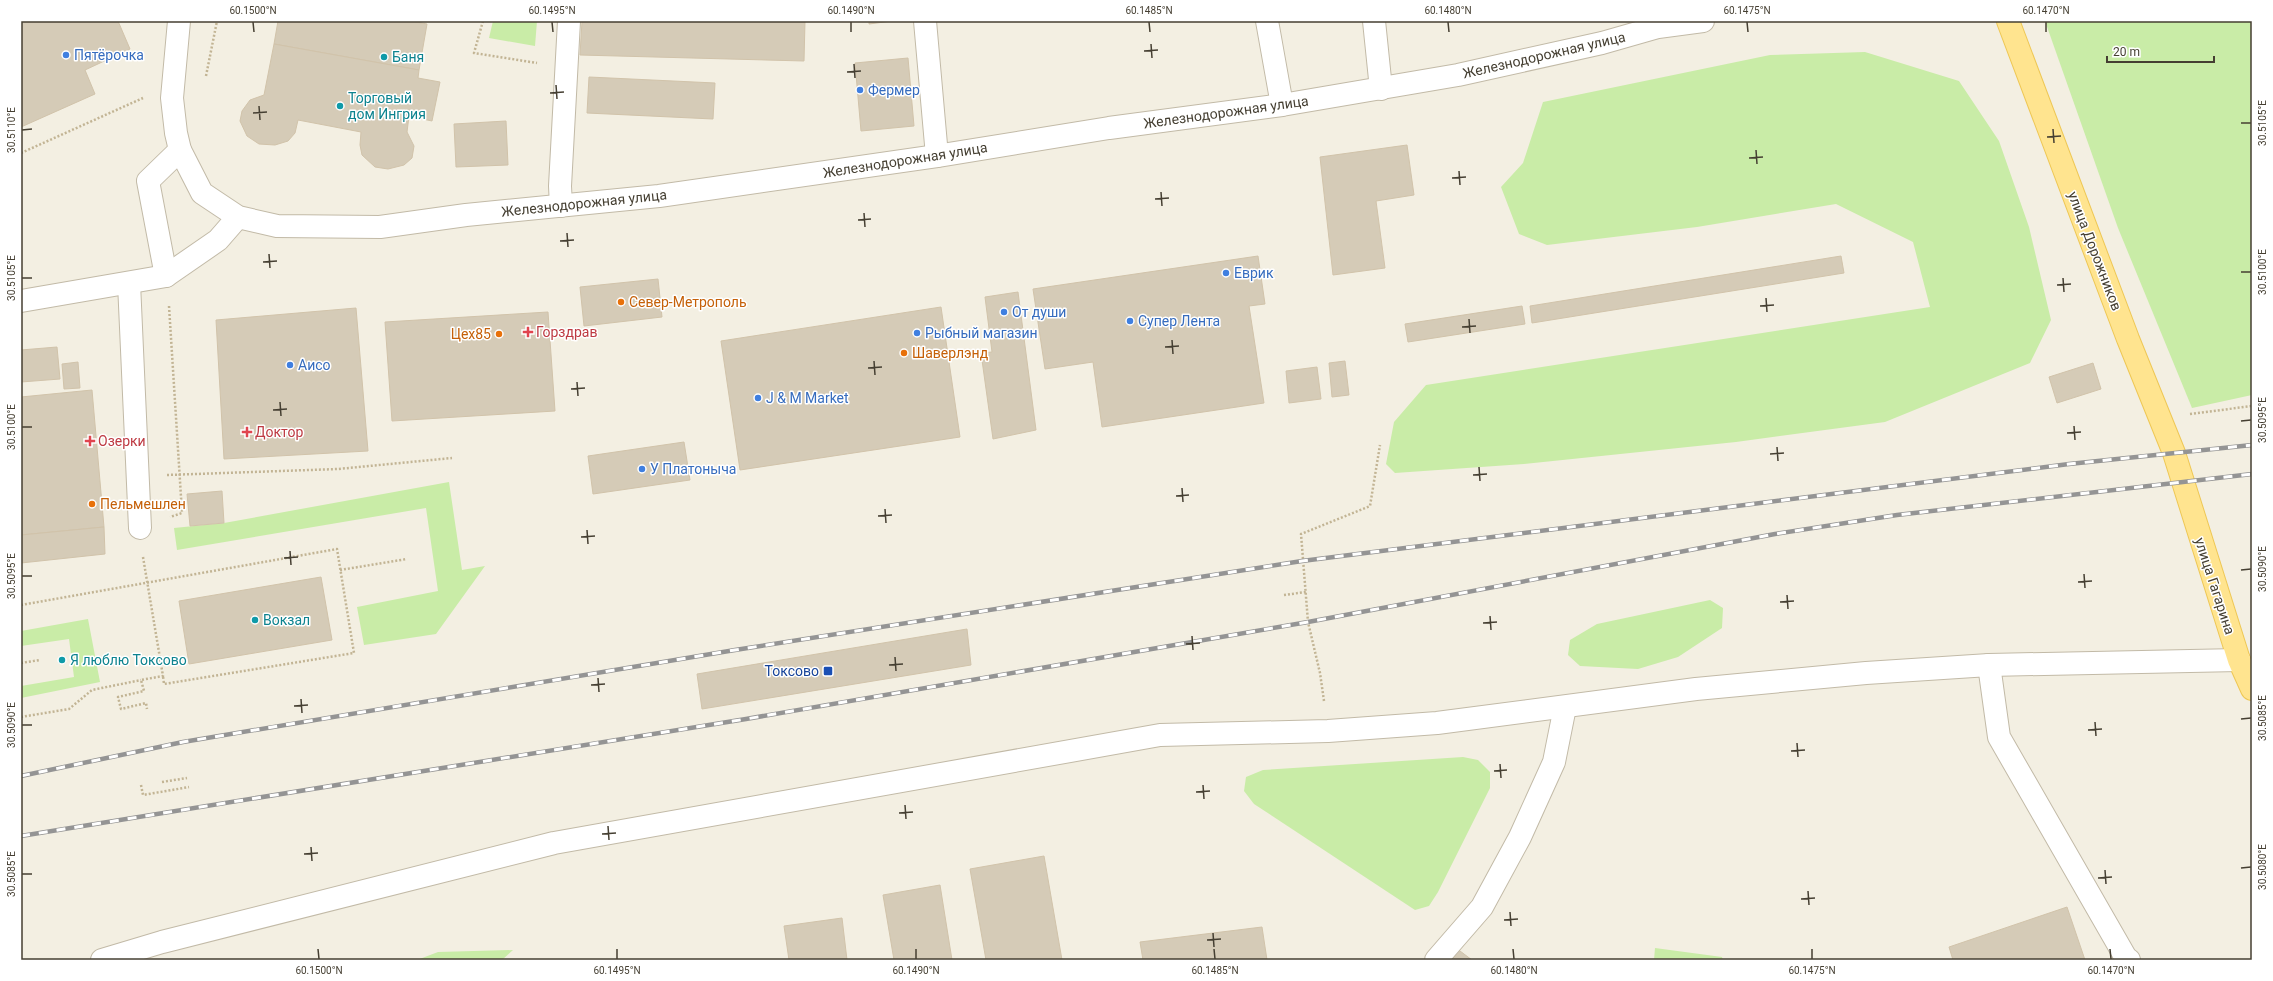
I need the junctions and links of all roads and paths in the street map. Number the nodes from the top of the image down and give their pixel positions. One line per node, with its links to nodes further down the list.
1 (179, 21): 14 (street)
2 (483, 21): 10 (path)
3 (569, 21): 10 (street)
4 (925, 21): 16 (street)
5 (1267, 21): 13 (street)
6 (1374, 21): 11 (street)
7 (1703, 21): 9 (street, Железнодорожная улица)
8 (2008, 21): 23 (main road, улица Дорожников)
9 (1661, 24): 11 (street, Железнодорожная улица)
10 (565, 67): 17 (street)
11 (1381, 89): 13 (street, Железнодорожная улица)
12 (150, 95): 15 (path)
13 (1282, 105): 16 (street, Железнодорожная улица)
14 (178, 141): 18 (street, Железнодорожная улица); 19 (street)
15 (21, 153)
16 (937, 156): 17 (street, Железнодорожная улица)
17 (561, 206): 18 (street, Железнодорожная улица)
18 (238, 217): 19 (street)
19 (166, 276): 20 (street); 26 (path)
20 (129, 283): 21 (street); 27 (street)
21 (21, 301)
22 (2252, 406): 23 (path)
23 (2160, 418): 28 (main road, улица Дорожников)
24 (1380, 445): 34 (path)
25 (452, 458): 26 (path)
26 (180, 475): 27 (path); 29 (path)
27 (139, 476): 29 (street)
28 (2182, 481): 38 (main road, улица Гагарина)
29 (140, 528)
30 (407, 559): 32 (path)
31 (144, 562): 33 (path)
32 (340, 570): 33 (path); 41 (path)
33 (147, 582): 36 (path); 41 (path)
34 (1306, 592): 35 (path); 47 (path)
35 (1284, 595)
36 (21, 605)
37 (40, 660): 39 (path)
38 (2239, 660): 40 (street); 43 (main road, улица Гагарина)
39 (21, 663)
40 (1989, 665): 44 (street); 56 (street)
41 (163, 676): 42 (path)
42 (141, 680): 45 (path); 46 (path)
43 (2252, 689)
44 (1565, 707): 47 (street); 55 (street)
45 (147, 709)
46 (21, 717)
47 (1328, 731): 52 (street)
48 (187, 778): 49 (path)
49 (162, 782)
50 (141, 785): 51 (path)
51 (189, 787)
52 (162, 942): 53 (street); 54 (street)
53 (102, 960)
54 (147, 960)
55 (1436, 960)
56 (2129, 960)

